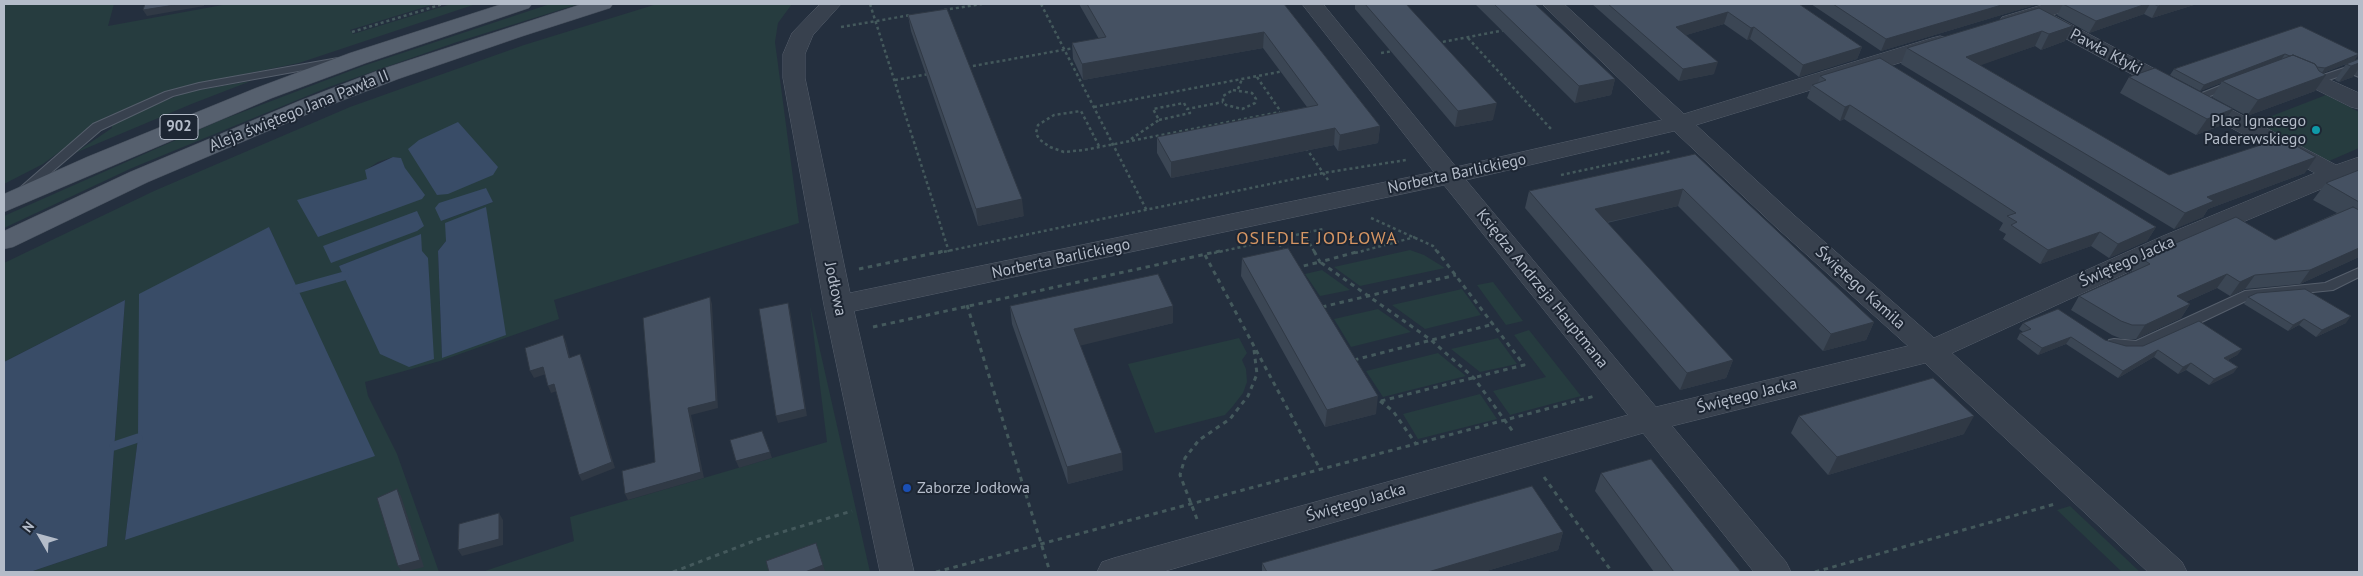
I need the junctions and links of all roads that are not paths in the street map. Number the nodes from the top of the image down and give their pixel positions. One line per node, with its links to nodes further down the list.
1 (522, 4): 11 (main road, Aleja świętego Jana Pawła II / 902)
2 (604, 4): 25 (main road, Aleja świętego Jana Pawła II / 902)
3 (1312, 4): 21 (street, Księdza Andrzeja Hauptmana)
4 (1552, 4): 19 (street, Świętego Kamila)
5 (2066, 4): 7 (street)
6 (826, 8): 28 (street, Jodłowa)
7 (2035, 14): 8 (street); 17 (street, Pawła Kłyki)
8 (1989, 28)
9 (1962, 36): 12 (street, Norberta Barlickiego)
10 (1856, 46): 12 (street)
11 (358, 58): 23 (main road, Aleja świętego Jana Pawła II / 902); 23 (lane)
12 (1879, 62): 14 (street); 19 (street, Norberta Barlickiego)
13 (2359, 74): 15 (lane)
14 (1904, 77)
15 (2308, 77): 18 (street)
16 (2246, 78): 17 (lane)
17 (2193, 99): 22 (street, Pawła Kłyki)
18 (2359, 102)
19 (1678, 123): 21 (street, Norberta Barlickiego); 30 (street, Świętego Kamila)
20 (2359, 164): 22 (street, Świętego Jacka)
21 (1443, 166): 28 (street, Norberta Barlickiego); 31 (street, Księdza Andrzeja Hauptmana)
22 (2335, 174): 26 (street, Świętego Jacka)
23 (6, 203)
24 (2147, 227): 26 (street)
25 (4, 240)
26 (2172, 242): 30 (street, Świętego Jacka)
27 (2359, 272): 29 (lane)
28 (838, 306): 32 (street, Jodłowa)
29 (2098, 336)
30 (1930, 351): 31 (street, Świętego Jacka); 35 (street, Świętego Kamila)
31 (1649, 420): 33 (street, Świętego Jacka); 34 (street, Księdza Andrzeja Hauptmana)
32 (897, 572)
33 (1114, 572)
34 (1774, 572)
35 (2170, 572)

